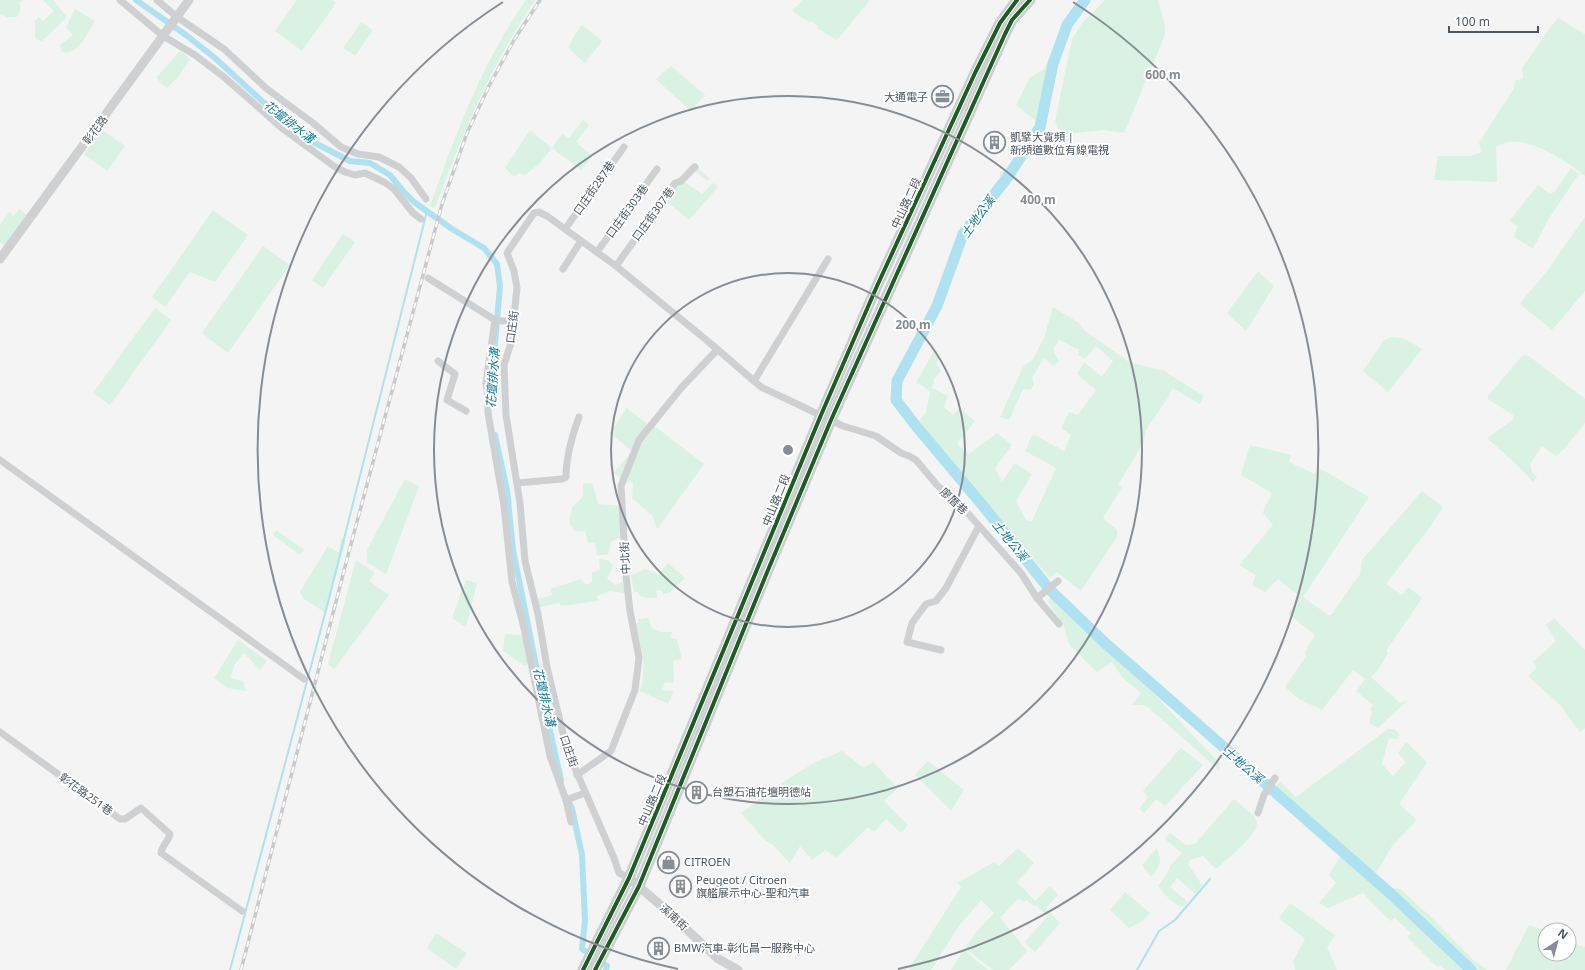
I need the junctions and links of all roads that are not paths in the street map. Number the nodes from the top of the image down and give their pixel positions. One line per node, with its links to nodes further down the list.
1 (120, 0): 7 (street)
2 (157, 0): 6 (street)
3 (189, 0): 6 (street, 彰花路)
4 (1017, 0): 11 (main road, 中山路二段)
5 (1030, 0): 12 (main road, 中山路二段)
6 (176, 19): 7 (street, 彰花路); 13 (street)
7 (165, 33): 14 (street); 18 (street, 彰花路)
8 (624, 147): 15 (street, 口庄街287巷)
9 (694, 167): 20 (street, 口庄街307巷)
10 (657, 169): 17 (street, 口庄街303巷)
11 (931, 171): 12 (main road); 29 (main road, 中山路二段)
12 (936, 188): 31 (main road, 中山路二段)
13 (426, 199)
14 (421, 219)
15 (565, 229): 16 (street, 口庄街); 24 (street, 口庄街)
16 (581, 241): 17 (street, 口庄街); 21 (street)
17 (597, 252): 20 (street, 口庄街)
18 (0, 259)
19 (828, 259): 27 (street)
20 (616, 266): 25 (street, 口庄街)
21 (563, 269)
22 (428, 278): 23 (street)
23 (497, 320): 24 (street); 44 (street)
24 (511, 322): 33 (street, 口庄街)
25 (717, 350): 27 (street, 口庄街); 41 (street, 中北街)
26 (438, 361): 28 (street)
27 (754, 381): 29 (street, 口庄街)
28 (466, 411)
29 (821, 415): 31 (street, 廖厝巷); 47 (main road, 中山路二段)
30 (579, 417): 33 (street)
31 (831, 420): 34 (street, 廖厝巷); 48 (main road, 中山路二段)
32 (0, 460): 39 (street)
33 (517, 483): 41 (street, 口庄街)
34 (979, 526): 36 (street, 廖厝巷); 38 (street)
35 (1056, 582): 36 (street)
36 (1037, 598): 37 (street, 廖厝巷)
37 (1059, 624)
38 (941, 650)
39 (304, 679)
40 (0, 732): 49 (street, 彰花路251巷)
41 (577, 775): 43 (street, 口庄街)
42 (1273, 781): 45 (street)
43 (582, 795): 44 (street); 47 (street, 口庄街)
44 (567, 800): 46 (street)
45 (1258, 812)
46 (571, 822)
47 (629, 878): 48 (street, 溪南街); 50 (main road, 中山路二段)
48 (639, 886): 51 (main road, 中山路二段); 52 (street, 溪南街)
49 (242, 910)
50 (583, 970)
51 (595, 970)
52 (738, 970)

